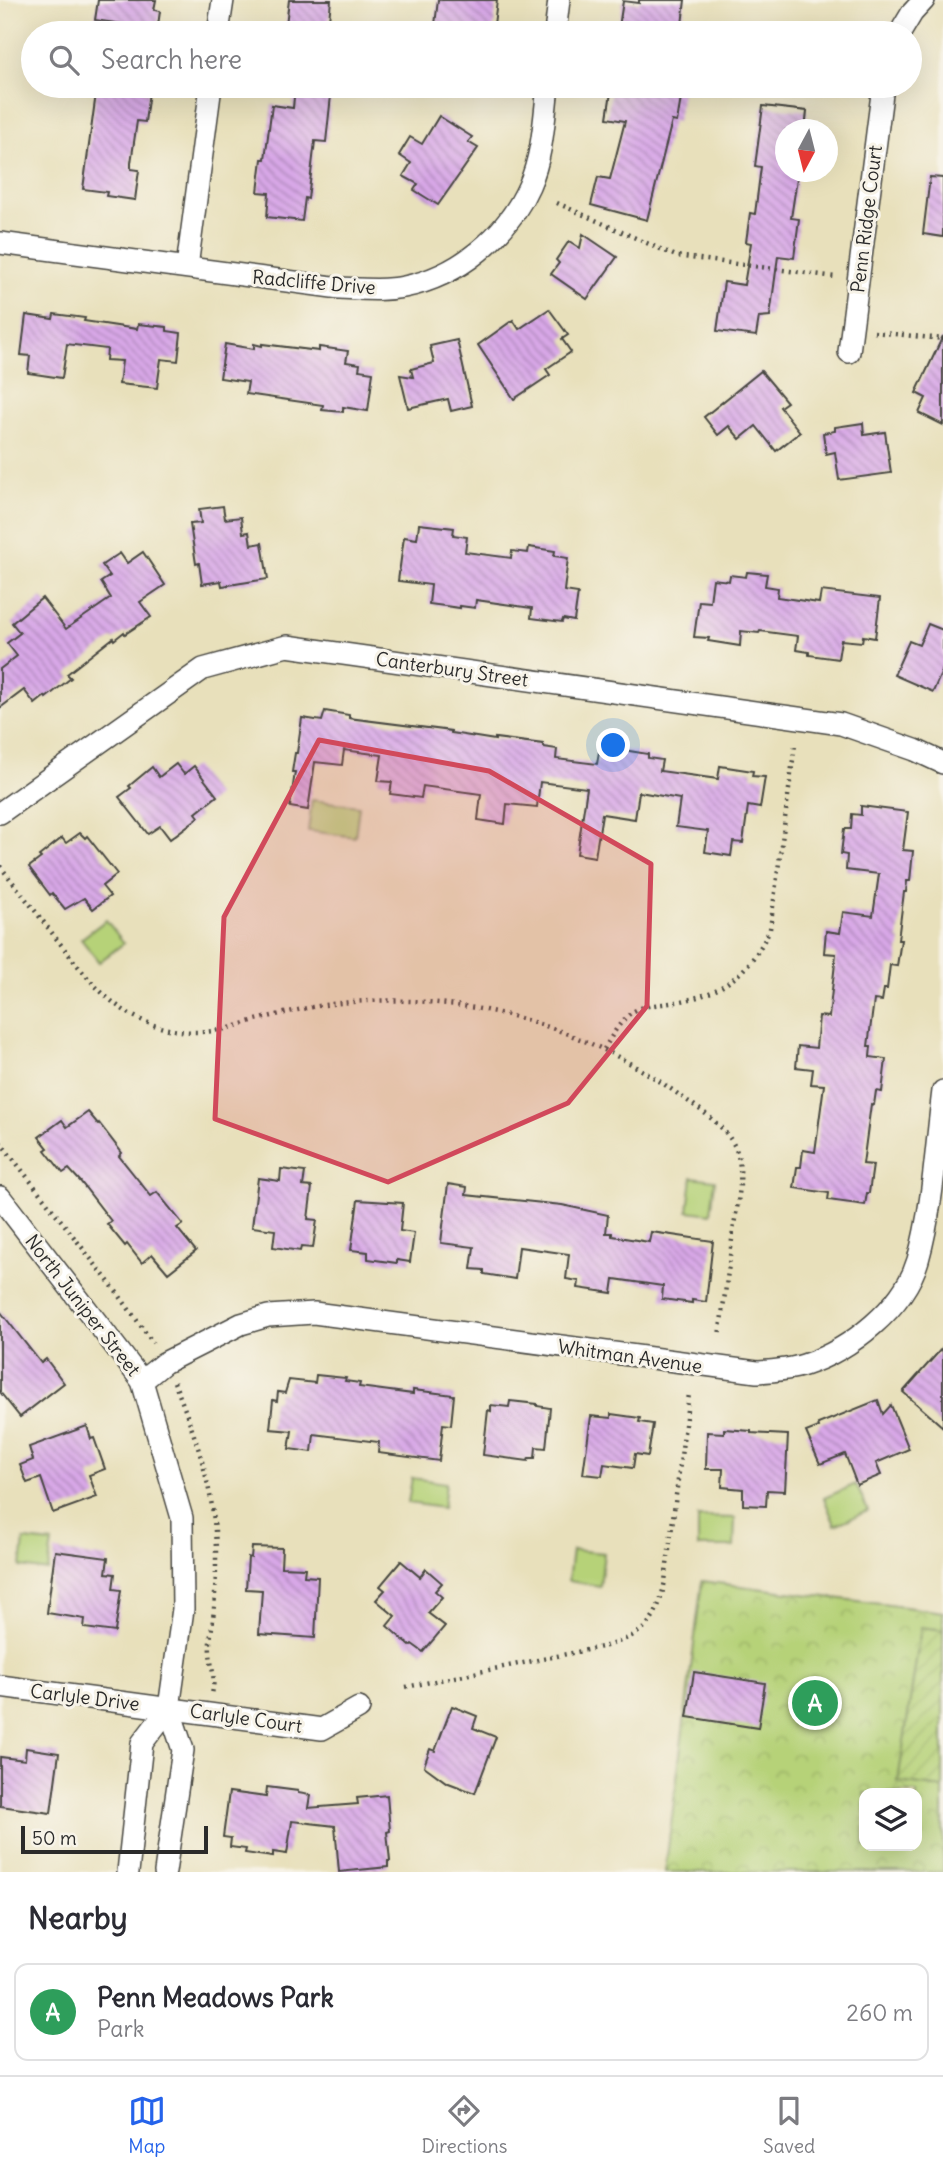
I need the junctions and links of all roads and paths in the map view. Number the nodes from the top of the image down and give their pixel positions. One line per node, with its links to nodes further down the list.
1 (223, 0): 4 (street)
2 (559, 0): 5 (street)
3 (924, 0): 6 (street)
4 (220, 21)
5 (556, 21)
6 (907, 21)
7 (209, 98): 12 (street)
8 (546, 98): 12 (street, Radcliffe Drive)
9 (881, 98): 13 (street, Penn Ridge Court)
10 (557, 203): 13 (path)
11 (0, 243): 12 (street, Radcliffe Drive)
12 (187, 267)
13 (858, 281): 14 (street, Penn Ridge Court)
14 (851, 331): 15 (path); 16 (street, Penn Ridge Court)
15 (943, 339)
16 (849, 352)
17 (794, 745): 21 (path)
18 (943, 763): 19 (street, Canterbury Street)
19 (0, 813)
20 (0, 866): 21 (path)
21 (604, 1049): 24 (path)
22 (943, 1091): 25 (street, Whitman Avenue)
23 (0, 1198): 25 (street, North Juniper Street)
24 (719, 1336)
25 (142, 1381): 29 (street, North Juniper Street)
26 (688, 1394): 28 (path)
27 (0, 1686): 29 (street, Carlyle Drive)
28 (406, 1687)
29 (169, 1707): 30 (street, Carlyle Court); 31 (street, North Juniper Street); 32 (street, North Juniper Street)
30 (359, 1708)
31 (128, 1872)
32 (165, 1872)

